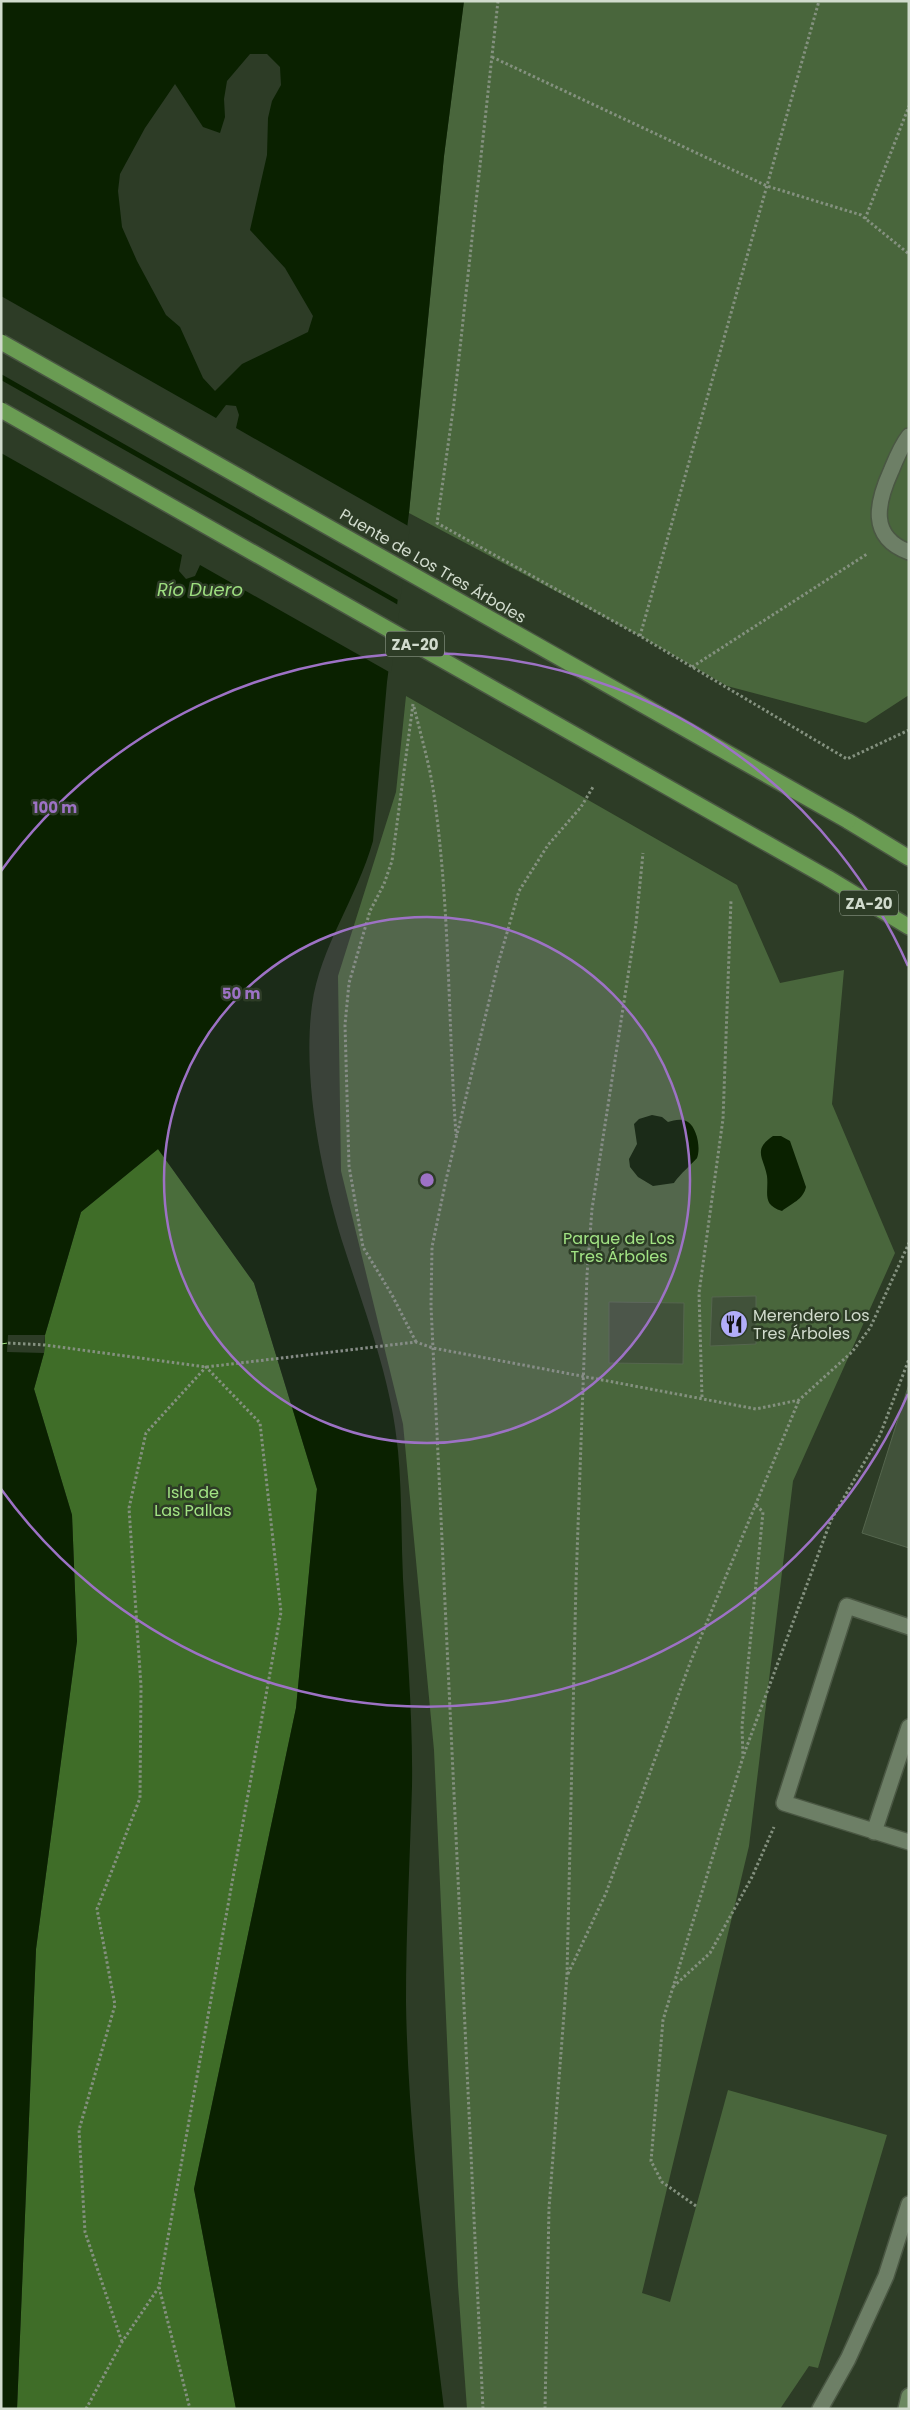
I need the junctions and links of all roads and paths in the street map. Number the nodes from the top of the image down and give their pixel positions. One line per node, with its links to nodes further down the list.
1 (498, 1): 3 (path)
2 (819, 1): 5 (path)
3 (492, 57): 5 (path); 13 (path)
4 (909, 106): 6 (path)
5 (767, 186): 6 (path); 13 (path)
6 (865, 218): 7 (path)
7 (909, 254)
8 (1, 342): 18 (highway, Puente de Los Tres Árboles, bridge)
9 (1, 410): 20 (highway, ZA-20, bridge)
10 (909, 436): 11 (street)
11 (889, 540): 12 (street); 14 (path)
12 (909, 552)
13 (640, 636): 14 (path)
14 (692, 667): 15 (path)
15 (909, 730)
16 (594, 787): 21 (path)
17 (643, 853): 28 (path)
18 (909, 858)
19 (731, 900): 29 (path)
20 (909, 927)
21 (456, 1138): 23 (path); 25 (path)
22 (909, 1243): 30 (path)
23 (416, 1342): 25 (path); 27 (path)
24 (8, 1343): 27 (path)
25 (433, 1348): 28 (path); 47 (path)
26 (909, 1359): 34 (path)
27 (206, 1367): 42 (path); 43 (path)
28 (584, 1375): 29 (path); 38 (path)
29 (702, 1397): 30 (path)
30 (799, 1400): 31 (path)
31 (756, 1505): 34 (path); 38 (path)
32 (909, 1627): 35 (street)
33 (909, 1728): 36 (street)
34 (743, 1757): 39 (path)
35 (784, 1803): 36 (street); 39 (path)
36 (874, 1832): 37 (street)
37 (909, 1842)
38 (568, 1975): 48 (path)
39 (672, 1988): 41 (path)
40 (909, 2204): 49 (street)
41 (696, 2206)
42 (159, 2287): 43 (path); 46 (path)
43 (122, 2342): 45 (path)
44 (909, 2396): 50 (main road)
45 (86, 2409)
46 (190, 2409)
47 (482, 2409)
48 (545, 2409)
49 (820, 2409)
50 (906, 2409)

